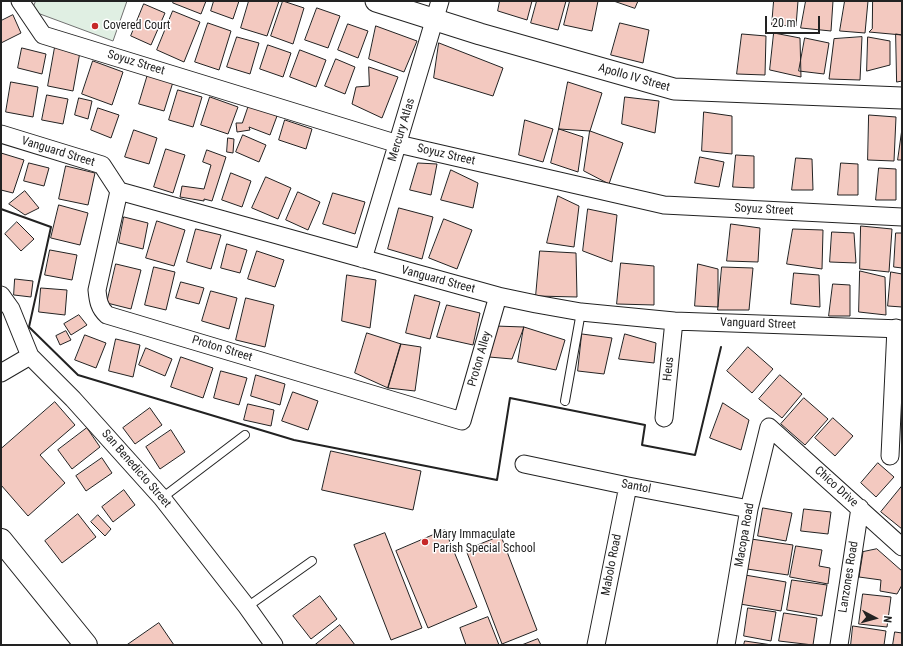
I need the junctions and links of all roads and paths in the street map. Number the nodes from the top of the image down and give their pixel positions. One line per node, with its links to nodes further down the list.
1 (20, 1): 6 (street, Soyuz Street)
2 (376, 1): 3 (street, Apollo IV Street)
3 (438, 10): 4 (street, Apollo IV Street); 6 (street, Mercury Atlas)
4 (902, 98)
5 (1, 134): 7 (street, Vanguard Street)
6 (398, 144): 8 (street, Soyuz Street); 9 (street, Mercury Atlas)
7 (119, 191): 9 (street, Vanguard Street); 19 (street, Proton Street)
8 (902, 217)
9 (363, 259): 11 (street, Vanguard Street)
10 (1, 295): 15 (street, San Benedicto Street)
11 (498, 296): 12 (street, Vanguard Street); 19 (street, Proton Alley)
12 (581, 312): 13 (street, Vanguard Street); 17 (lane)
13 (674, 321): 14 (street, Vanguard Street); 18 (street, Heus)
14 (899, 328): 22 (street)
15 (30, 356): 16 (street); 25 (street, San Benedicto Street)
16 (1, 373)
17 (565, 401)
18 (664, 418)
19 (462, 421)
20 (769, 427): 26 (street, Chico Drive); 27 (street, Macopa Road)
21 (245, 436): 25 (lane)
22 (890, 456)
23 (524, 464): 24 (street, Santol)
24 (628, 486): 27 (street, Santol); 34 (street, Mabolo Road)
25 (162, 498): 31 (street, San Benedicto Street)
26 (860, 508): 29 (street, Chico Drive); 36 (street, Lanzones Road)
27 (749, 509): 35 (street, Macopa Road)
28 (1, 541): 32 (main road)
29 (902, 547)
30 (312, 561): 31 (lane)
31 (246, 607): 33 (street, San Benedicto Street)
32 (86, 645)
33 (274, 645)
34 (596, 645)
35 (726, 645)
36 (839, 645)

